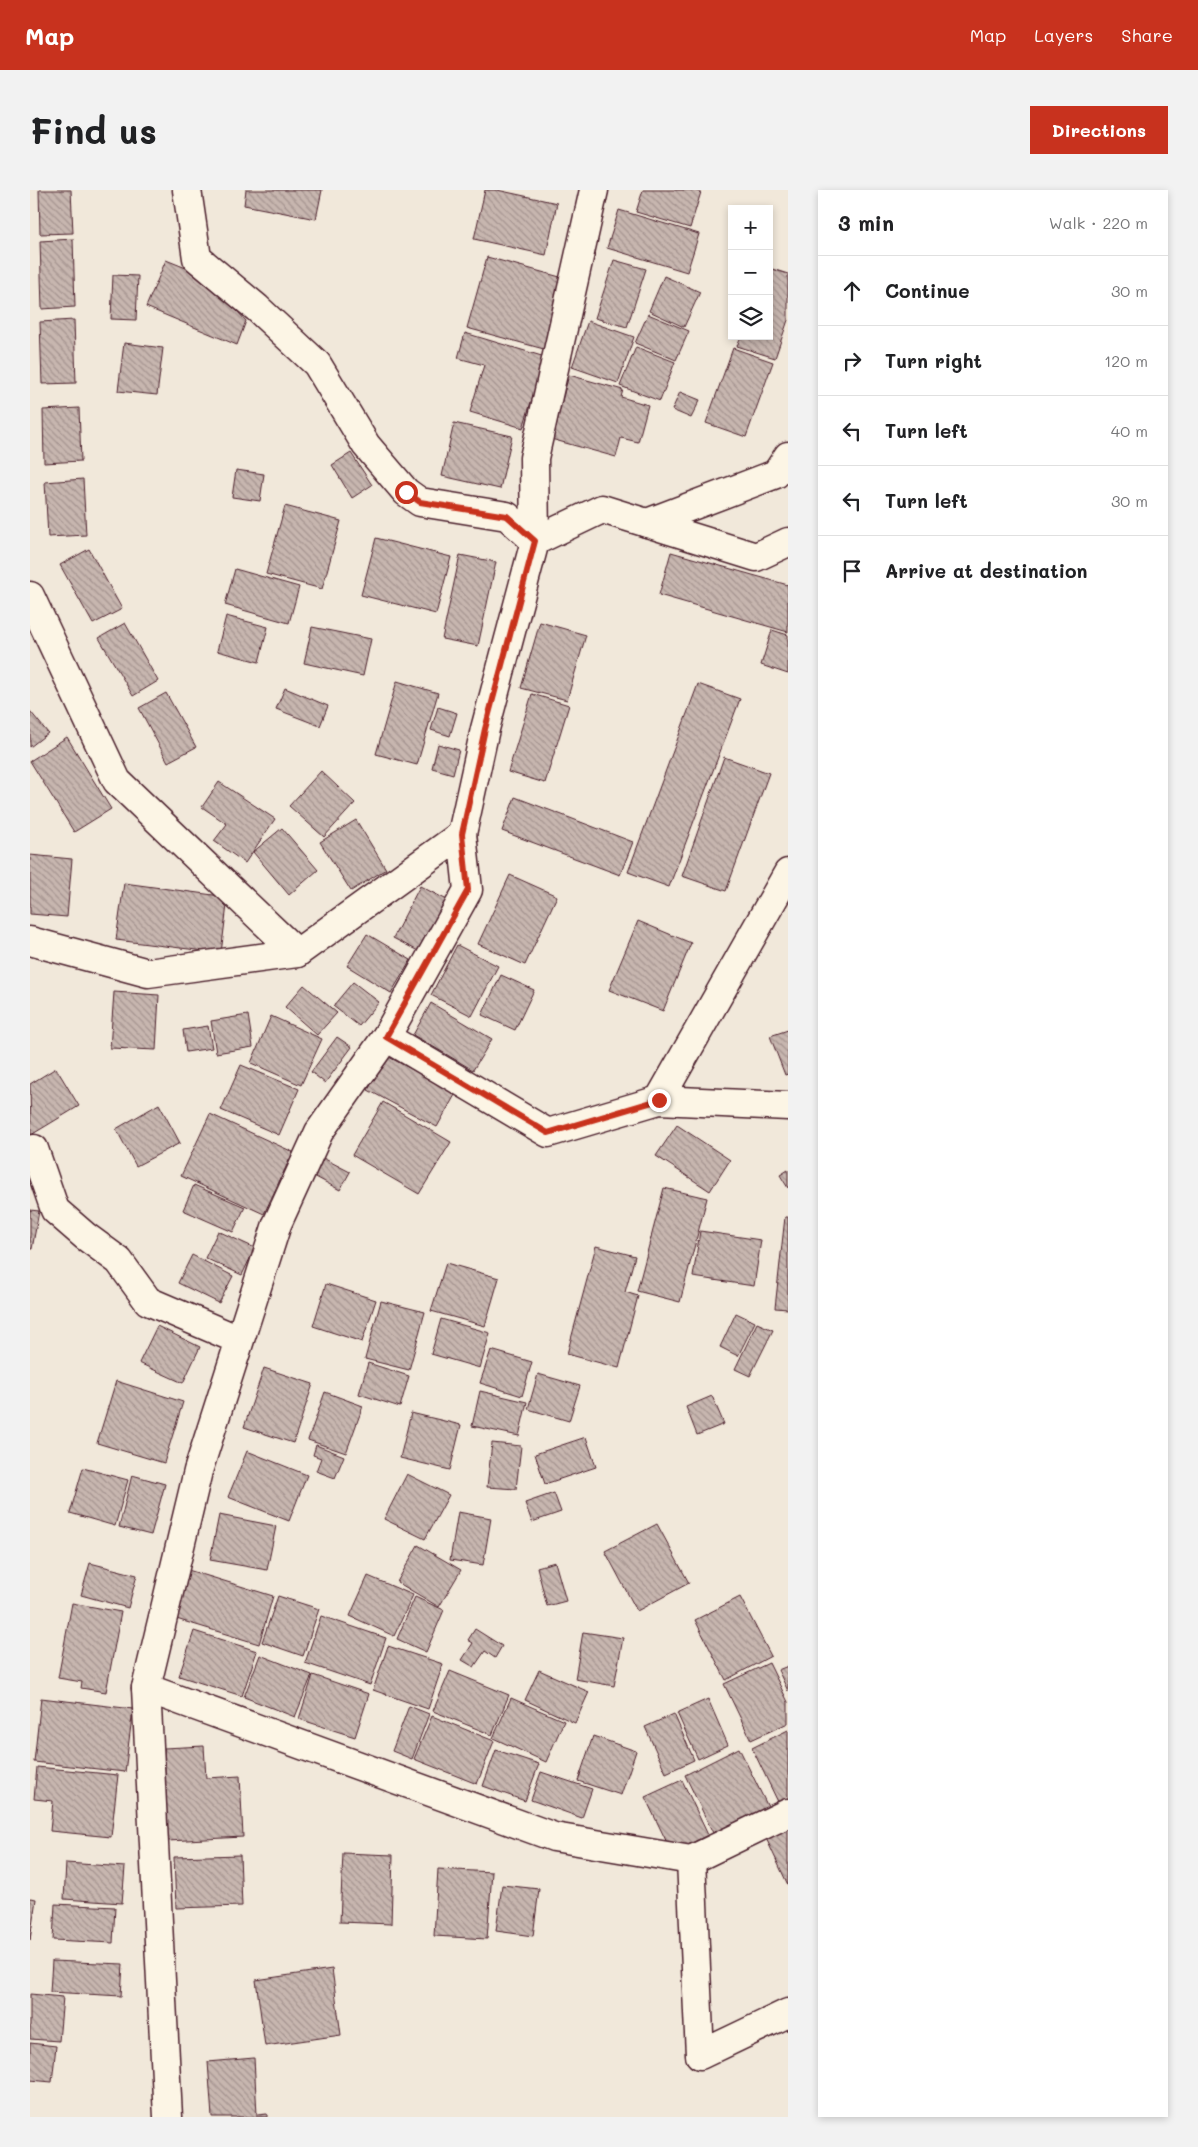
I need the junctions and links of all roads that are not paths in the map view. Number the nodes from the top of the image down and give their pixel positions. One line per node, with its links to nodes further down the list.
1 (187, 190): 5 (street)
2 (594, 190): 5 (street)
3 (788, 456): 4 (street)
4 (647, 523): 5 (street); 6 (street)
5 (535, 541): 8 (street)
6 (788, 542)
7 (30, 596): 11 (street)
8 (462, 834): 11 (street); 12 (street)
9 (788, 874): 13 (street)
10 (30, 941): 11 (street)
11 (298, 953)
12 (386, 1037): 13 (street); 16 (street)
13 (659, 1100): 14 (street)
14 (788, 1106)
15 (34, 1149): 16 (street)
16 (239, 1340): 17 (street)
17 (146, 1688): 19 (street); 21 (street)
18 (788, 1813): 19 (street)
19 (691, 1860): 20 (street)
20 (788, 2013)
21 (168, 2117)

